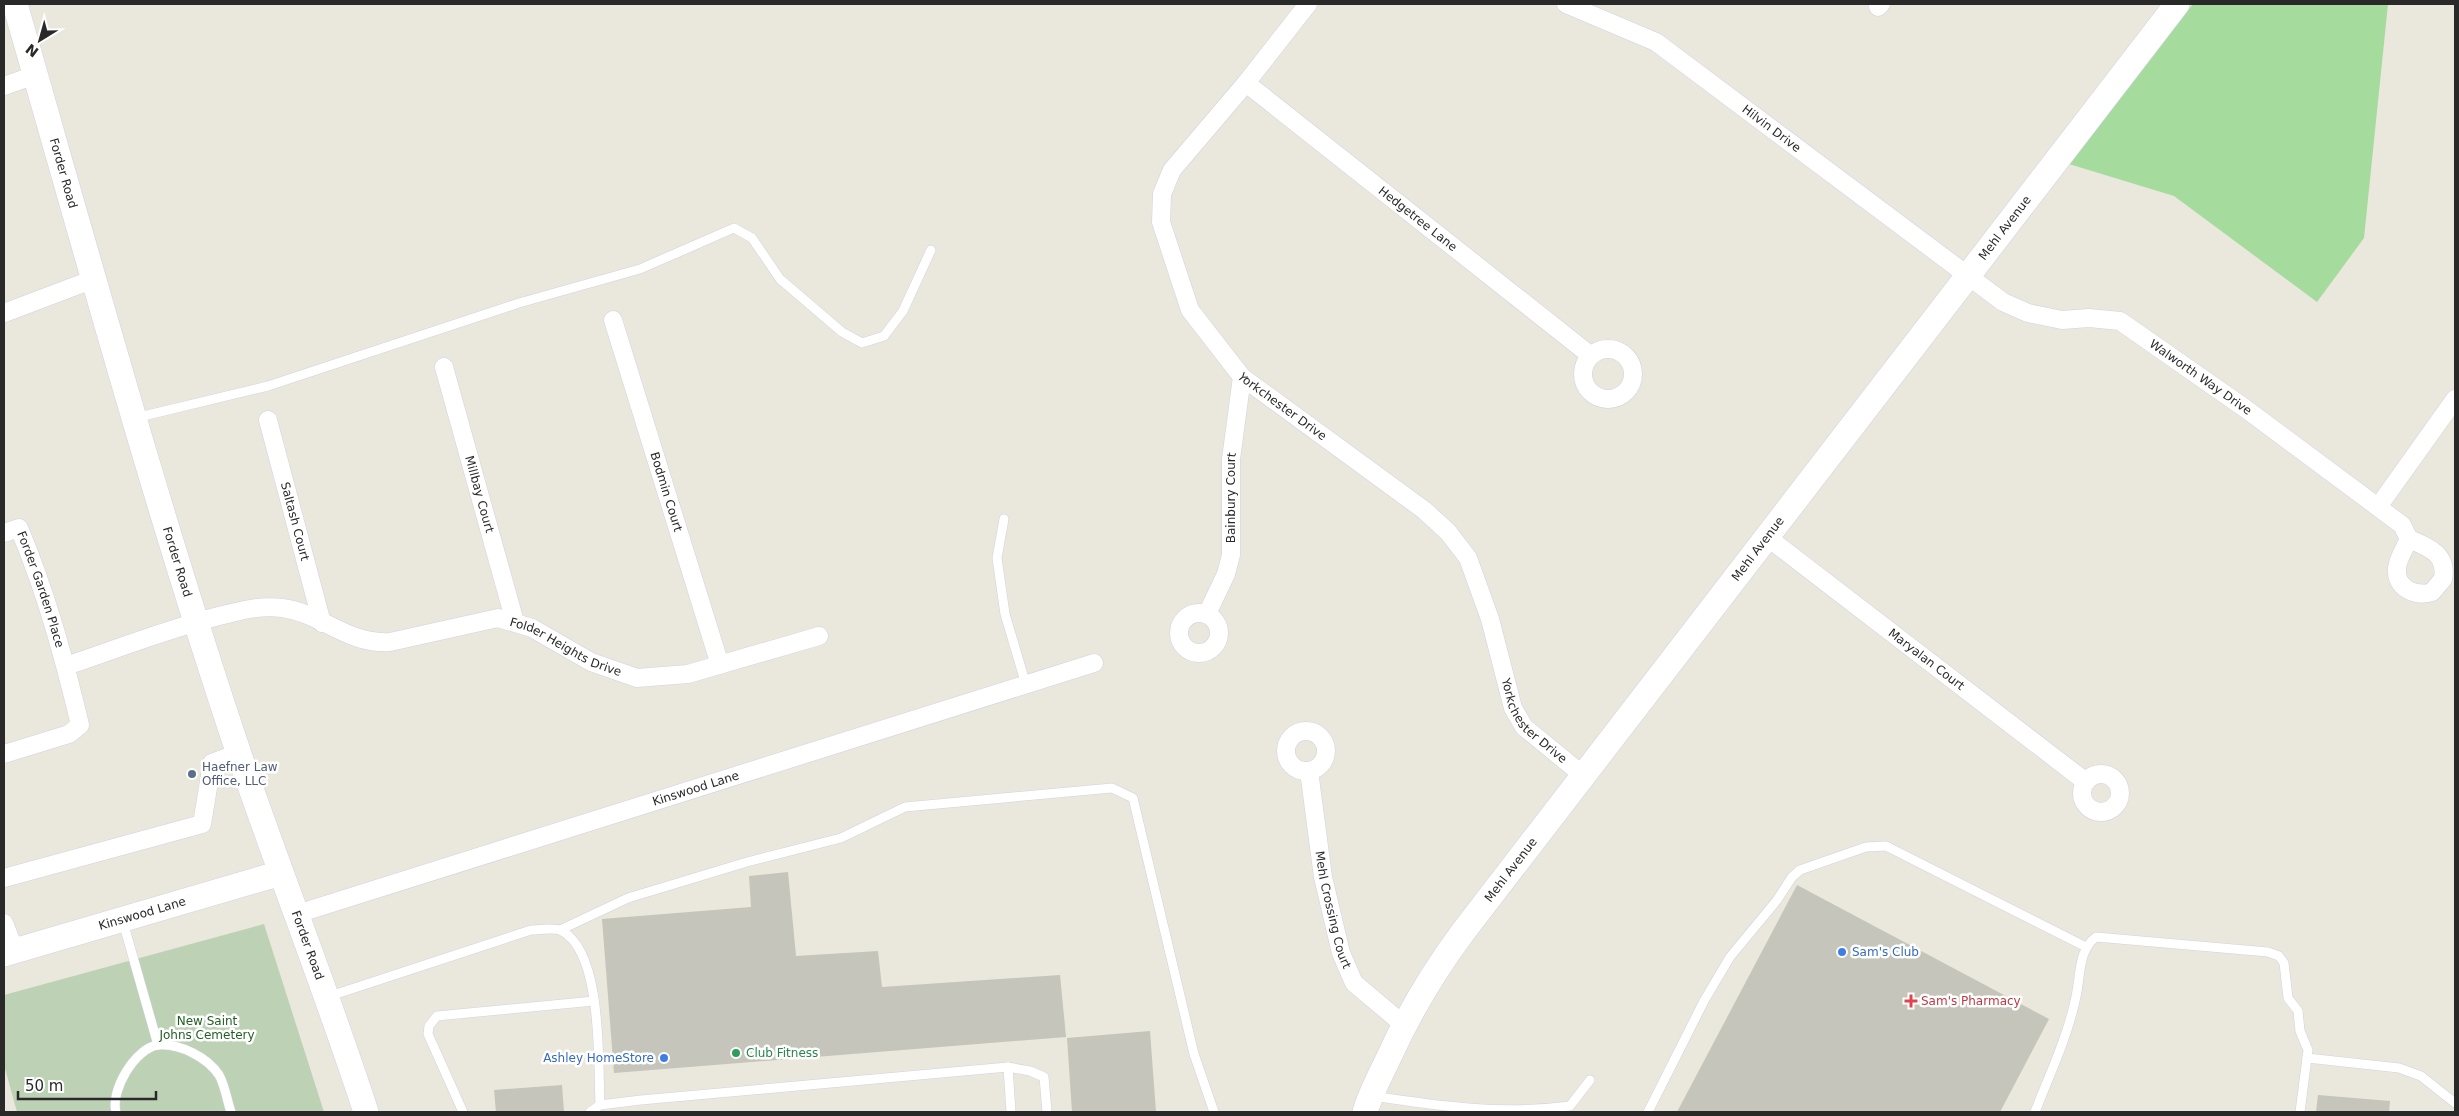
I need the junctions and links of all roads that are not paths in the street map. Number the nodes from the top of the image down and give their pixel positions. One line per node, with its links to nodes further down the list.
1 (14, 4): 5 (street, Forder Road)
2 (1308, 4): 6 (street, Yorkchester Drive)
3 (1566, 4): 9 (street, Hilvin Drive)
4 (2173, 5): 9 (street, Mehl Avenue)
5 (35, 75): 7 (street); 10 (street, Forder Road)
6 (1246, 83): 13 (street, Hedgetree Lane); 15 (street, Yorkchester Drive)
7 (4, 86)
8 (931, 250): 17 (lane)
9 (1966, 276): 19 (street, Walworth Way Drive); 22 (street, Mehl Avenue)
10 (94, 280): 11 (street); 17 (street, Forder Road)
11 (4, 313)
12 (613, 320): 30 (street, Bodmin Court)
13 (1590, 355)
14 (444, 368): 26 (street, Millbay Court)
15 (1242, 377): 24 (street, Bainbury Court); 36 (street, Yorkchester Drive)
16 (2455, 399): 19 (street)
17 (135, 418): 25 (street, Forder Road)
18 (268, 420): 27 (street, Saltash Court)
19 (2378, 507): 23 (street, Walworth Way Drive)
20 (1004, 519): 32 (lane)
21 (4, 533): 31 (street, Forder Garden Place)
22 (1767, 537): 36 (street, Mehl Avenue); 37 (street, Maryalan Court)
23 (2409, 539)
24 (1207, 614)
25 (197, 622): 27 (street, Folder Heights Drive); 31 (street, Forder Garden Place); 33 (street, Forder Road)
26 (515, 622): 27 (street, Folder Heights Drive); 30 (street, Folder Heights Drive)
27 (322, 623)
28 (819, 636): 30 (street, Folder Heights Drive)
29 (1094, 663): 32 (street, Kinswood Lane)
30 (720, 665)
31 (66, 666): 34 (street, Forder Garden Place)
32 (1026, 685): 40 (street, Kinswood Lane)
33 (239, 753): 38 (street, Forder Road); 39 (street)
34 (4, 754)
35 (1309, 771): 48 (street, Mehl Crossing Court)
36 (1584, 776): 48 (street, Mehl Avenue)
37 (2086, 782)
38 (281, 873): 40 (street, Forder Road); 41 (street, Kinswood Lane)
39 (4, 878)
40 (297, 914): 46 (street, Forder Road)
41 (122, 919): 45 (street, Kinswood Lane); 49 (lane)
42 (4, 923): 45 (street)
43 (560, 930): 46 (lane); 47 (lane); 63 (lane)
44 (2086, 947): 50 (lane); 64 (lane); 65 (lane)
45 (9, 952)
46 (327, 997): 58 (street, Forder Road)
47 (594, 1001): 55 (lane); 59 (lane)
48 (1404, 1025): 54 (street, Mehl Avenue)
49 (158, 1045): 56 (lane); 57 (lane)
50 (2307, 1058): 53 (lane); 66 (lane)
51 (1008, 1067): 55 (lane); 61 (lane); 62 (lane)
52 (1590, 1080): 54 (lane)
53 (2455, 1103)
54 (1368, 1104)
55 (600, 1105): 60 (lane)
56 (116, 1112)
57 (231, 1112)
58 (366, 1112)
59 (463, 1112)
60 (590, 1112)
61 (1011, 1112)
62 (1047, 1112)
63 (1214, 1112)
64 (1648, 1112)
65 (2036, 1112)
66 (2300, 1112)

